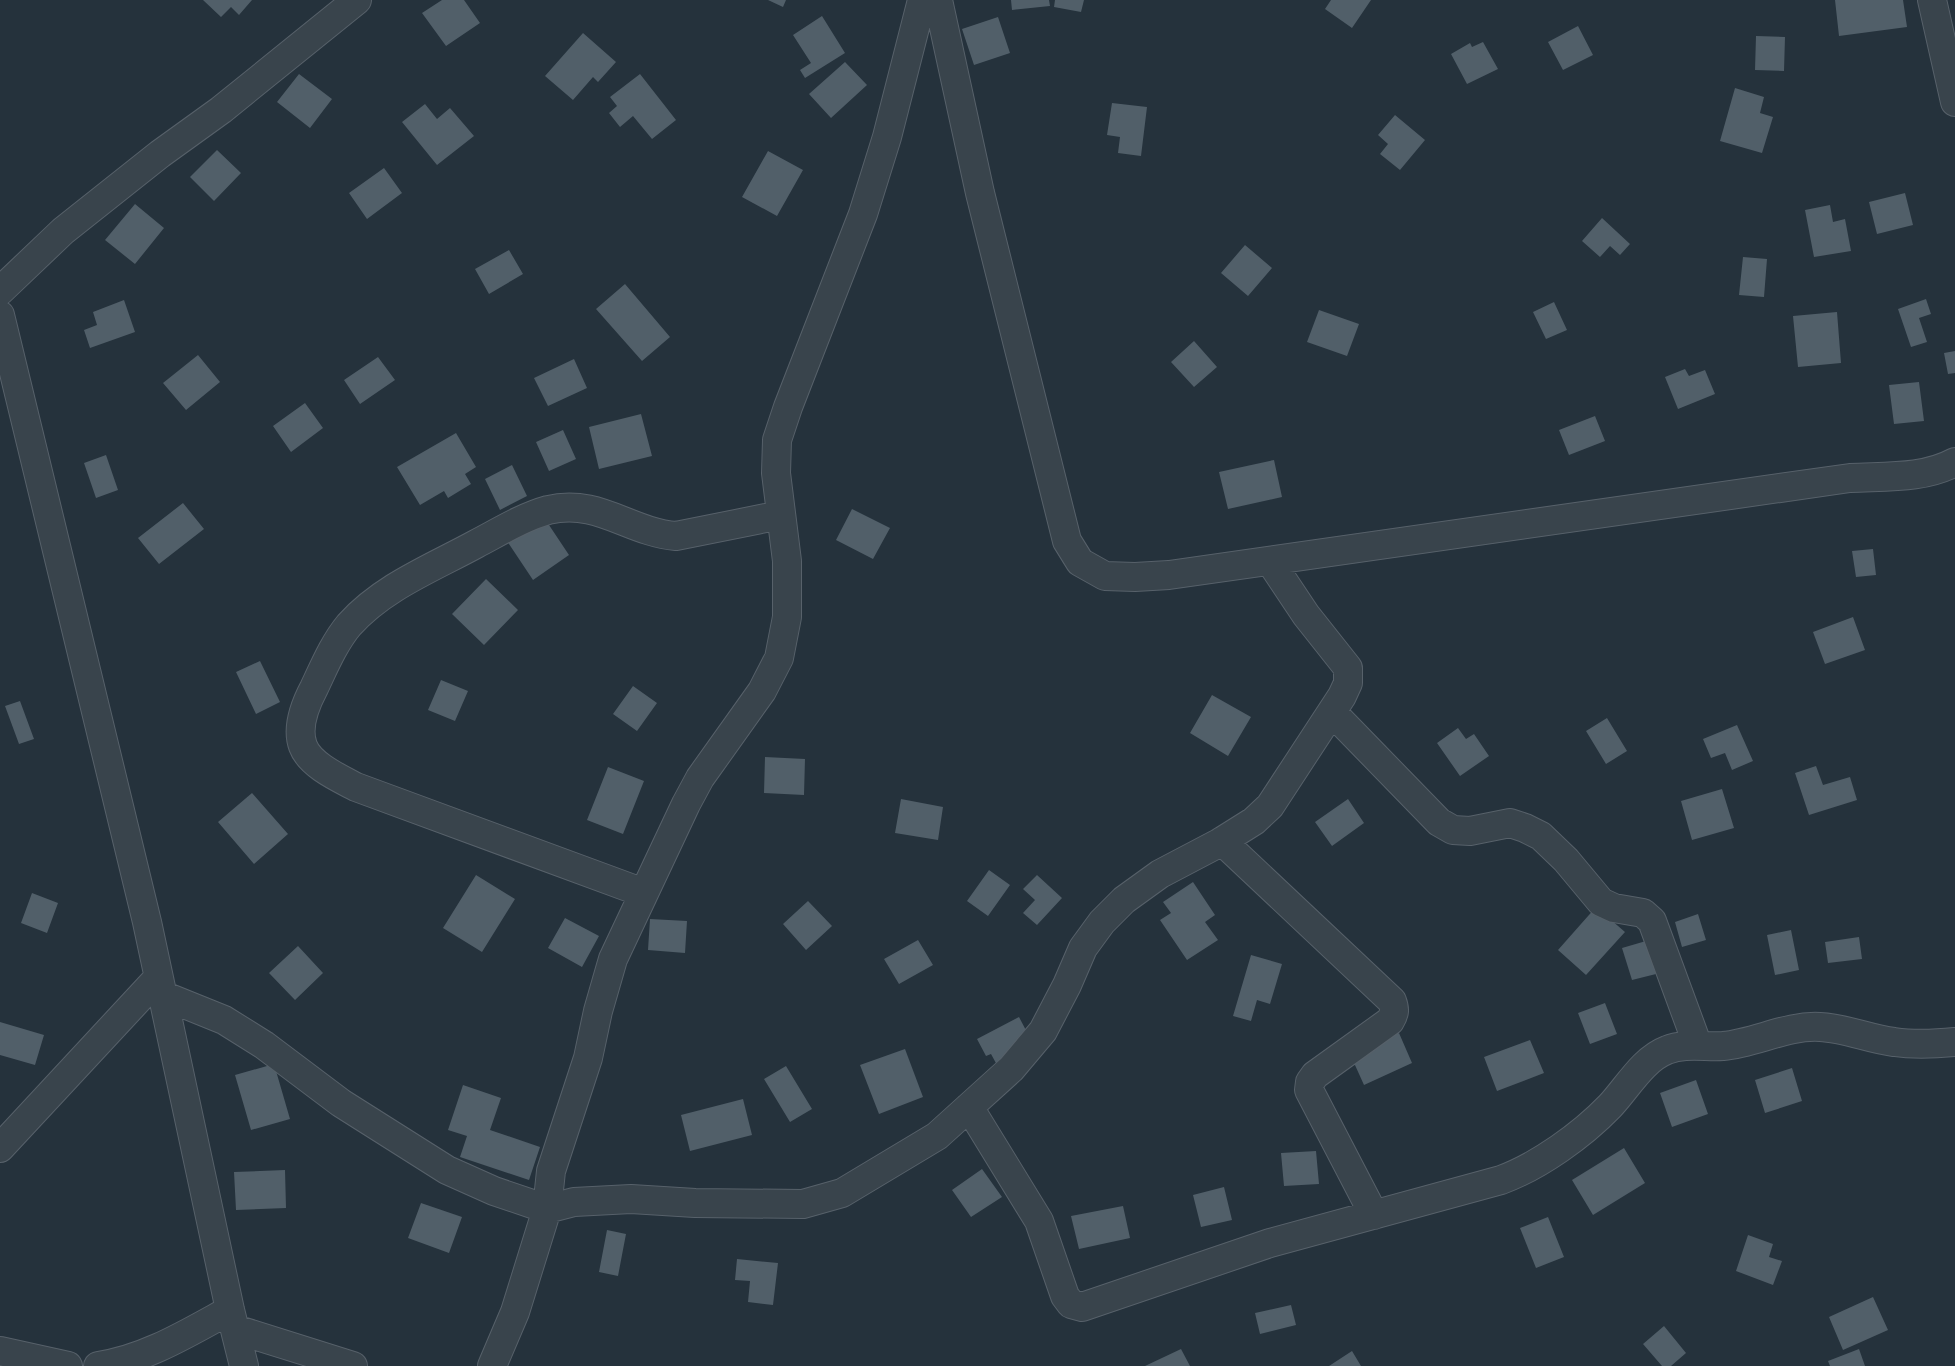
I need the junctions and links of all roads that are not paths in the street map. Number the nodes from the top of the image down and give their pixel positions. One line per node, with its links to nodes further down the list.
1 (357, 0): 6 (street)
2 (922, 0): 10 (street)
3 (938, 0): 11 (street)
4 (1932, 0): 5 (street)
5 (1955, 102)
6 (0, 291)
7 (0, 314): 8 (street)
8 (3, 347): 15 (street)
9 (1955, 462): 11 (street)
10 (781, 515): 14 (street); 14 (street)
11 (1270, 561): 12 (street)
12 (1332, 712): 13 (street); 17 (street)
13 (1222, 841): 18 (street); 21 (street)
14 (644, 893): 20 (street)
15 (160, 986): 19 (street); 20 (street); 22 (street)
16 (1955, 1042): 17 (street)
17 (1698, 1046): 21 (street)
18 (969, 1107): 20 (street); 21 (street)
19 (0, 1148)
20 (547, 1209): 28 (street)
21 (1374, 1215)
22 (233, 1320): 25 (street); 26 (street); 27 (street)
23 (0, 1351): 24 (street)
24 (68, 1366)
25 (98, 1366)
26 (244, 1366)
27 (353, 1366)
28 (492, 1366)

